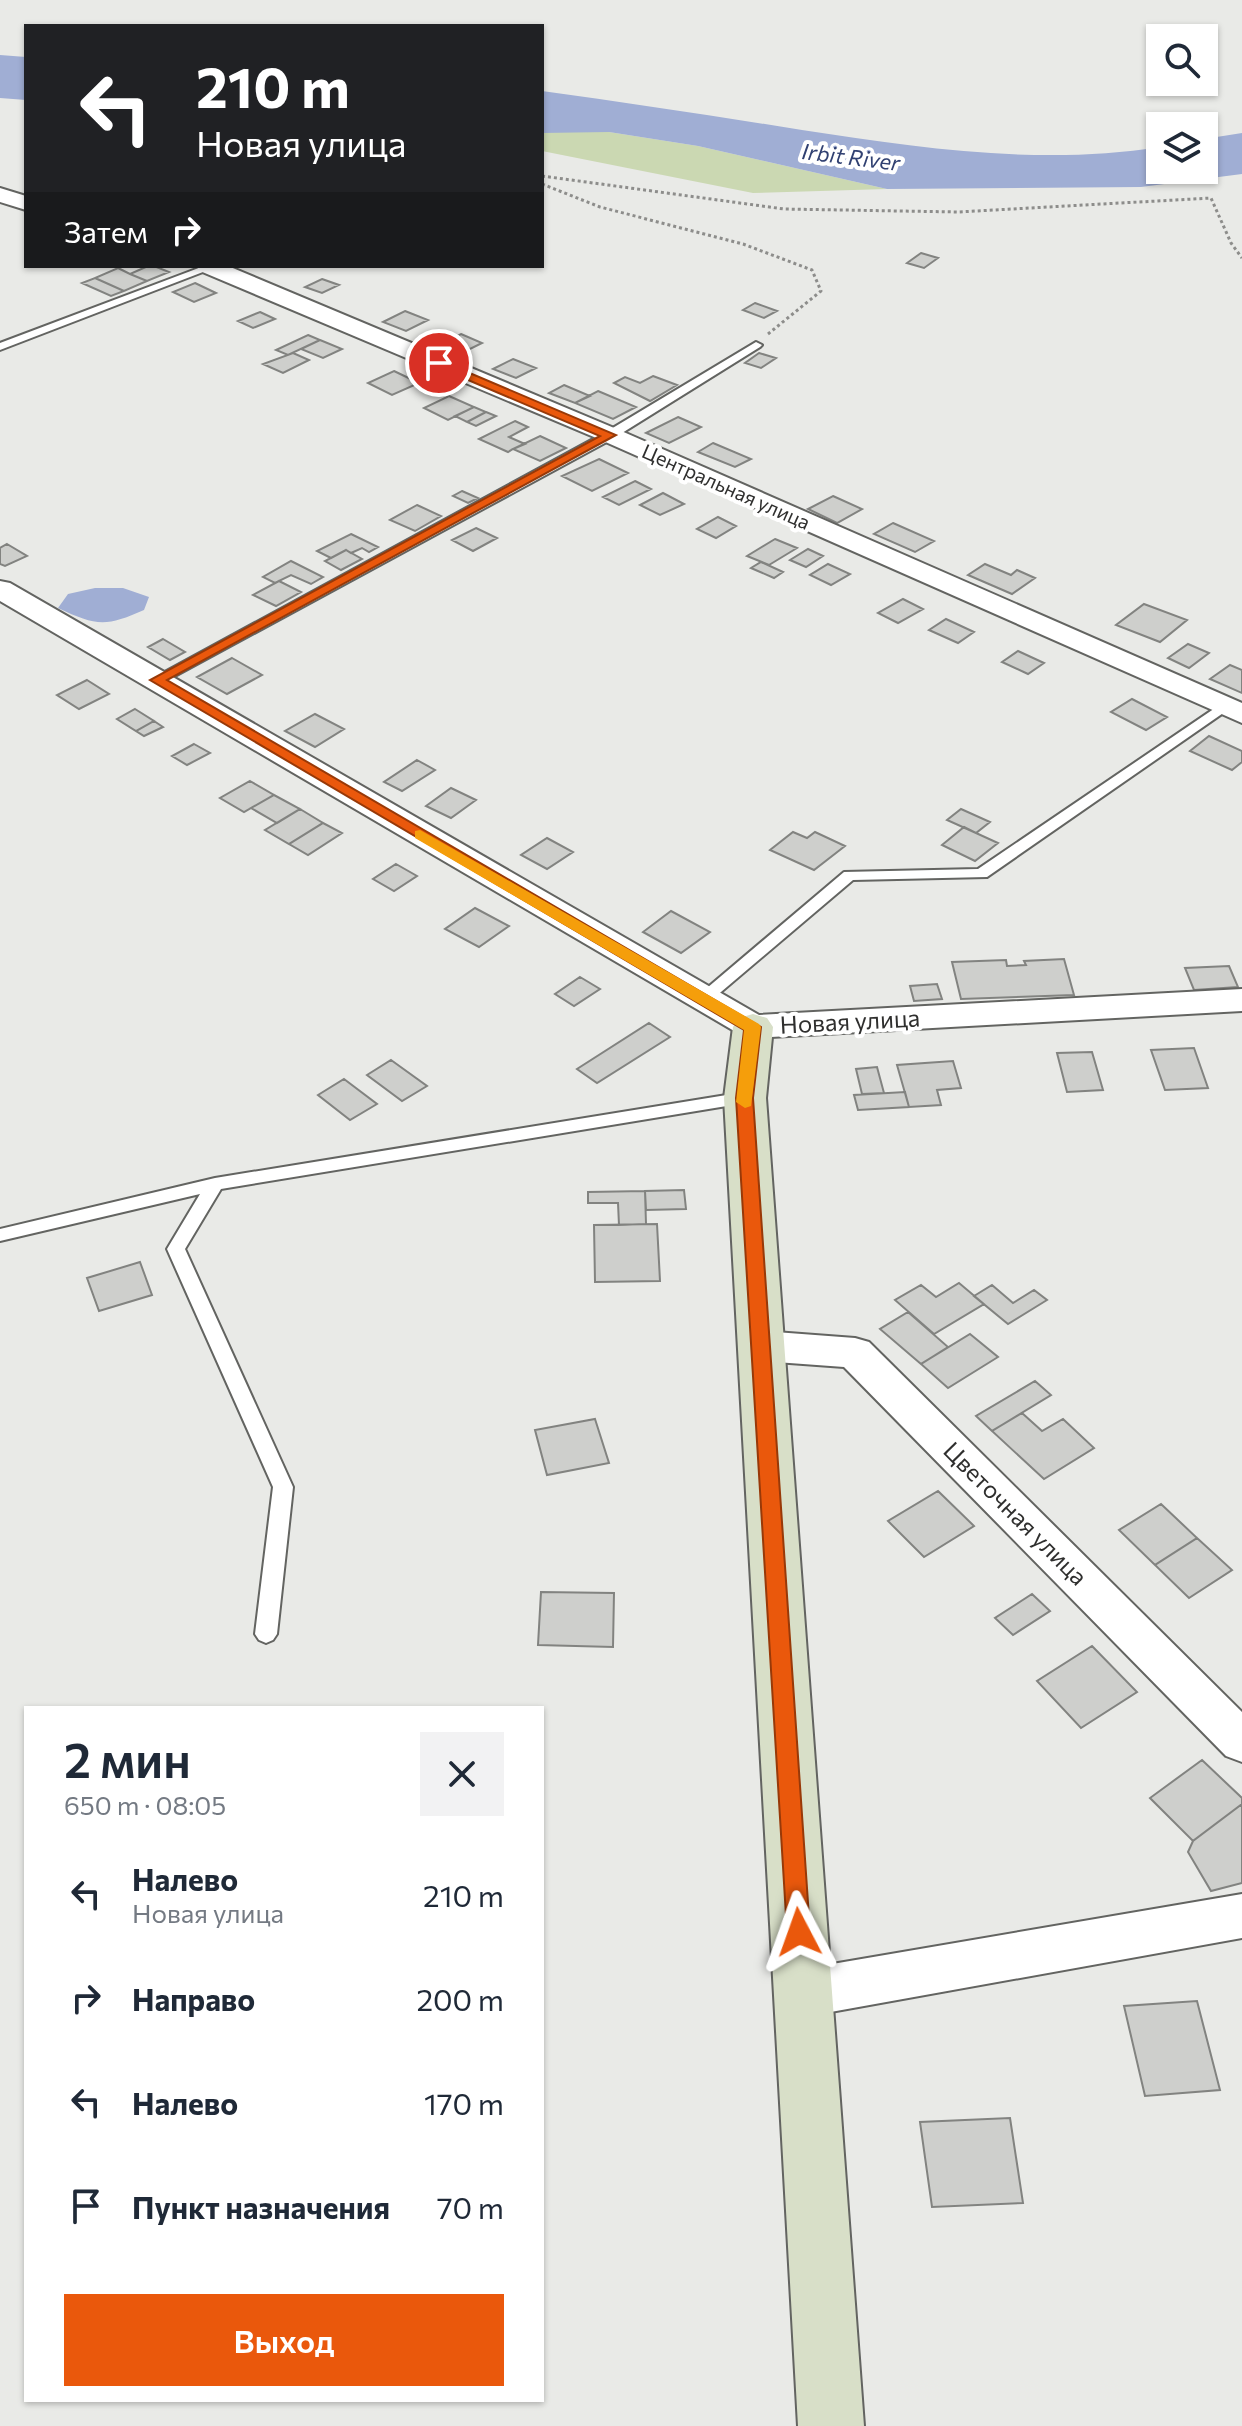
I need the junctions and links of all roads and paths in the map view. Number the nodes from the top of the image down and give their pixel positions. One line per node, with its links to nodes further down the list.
1 (544, 176): 5 (path)
2 (544, 185): 8 (path)
3 (0, 195): 4 (street)
4 (24, 202)
5 (1242, 258)
6 (205, 268): 9 (lane)
7 (215, 268): 10 (street, Центральная улица)
8 (756, 345): 10 (lane)
9 (0, 347)
10 (610, 435): 12 (lane); 13 (street, Центральная улица)
11 (0, 589): 12 (street, Новая улица)
12 (157, 680): 14 (street, Новая улица)
13 (1233, 710): 14 (lane)
14 (702, 999): 16 (street, Новая улица)
15 (1242, 1000): 16 (street, Новая улица)
16 (753, 1027): 17 (street)
17 (745, 1098): 18 (lane); 20 (street)
18 (215, 1184): 19 (lane); 21 (lane)
19 (0, 1235)
20 (761, 1346): 22 (street, Цветочная улица); 24 (street)
21 (266, 1634)
22 (1242, 1742)
23 (1242, 1916): 24 (street)
24 (803, 1993): 25 (street)
25 (831, 2426)

